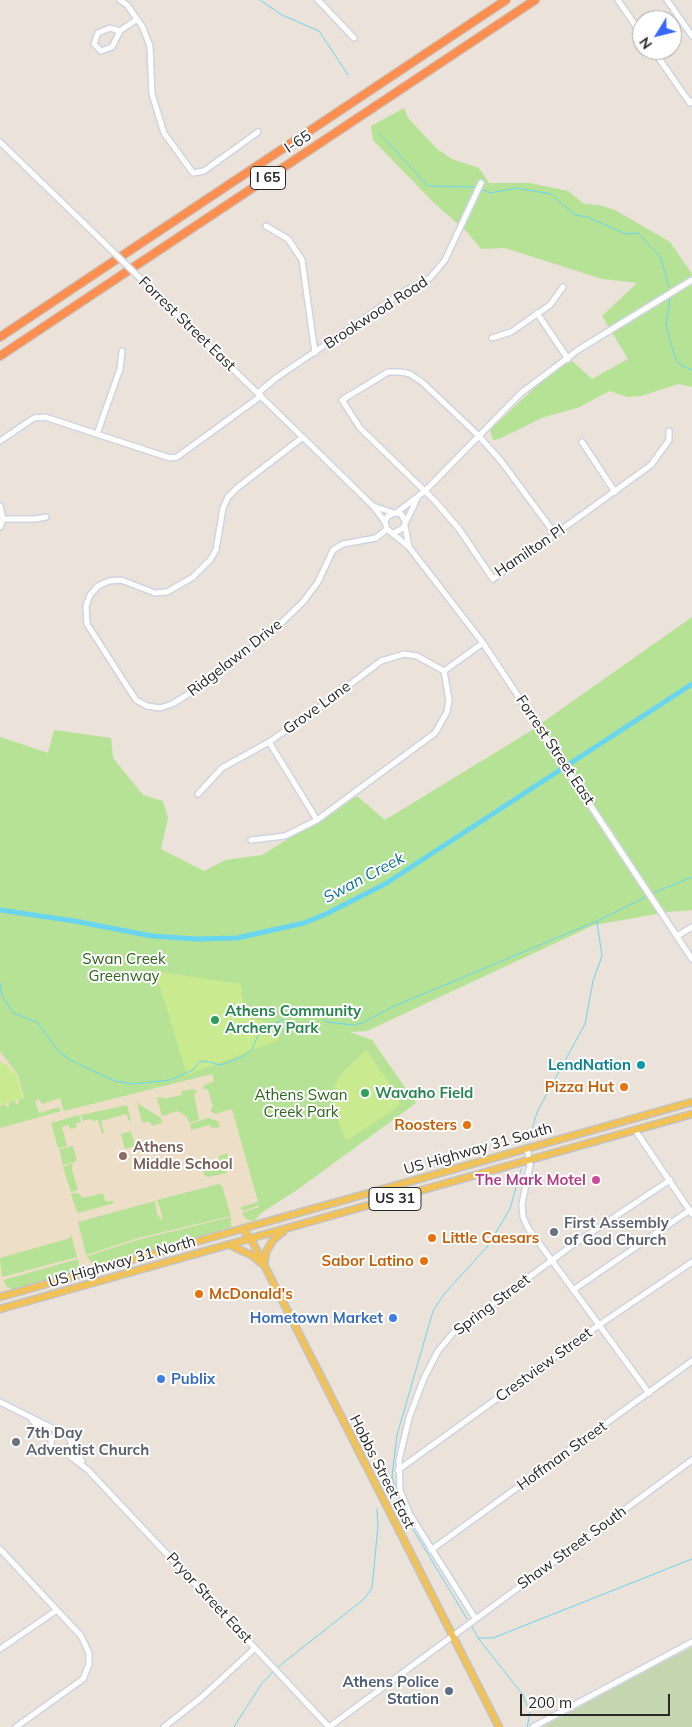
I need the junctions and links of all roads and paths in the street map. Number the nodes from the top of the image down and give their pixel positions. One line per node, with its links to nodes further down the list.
1 (120, 0): 7 (street)
2 (318, 0): 11 (street)
3 (506, 0): 21 (highway, I 65)
4 (535, 0): 25 (highway, I-65 / I 65)
5 (618, 0): 8 (street)
6 (667, 0): 10 (street)
7 (136, 19): 9 (street); 14 (street)
8 (632, 20)
9 (120, 31): 9 (street)
10 (692, 36)
11 (354, 38)
12 (660, 60): 13 (street)
13 (691, 102)
14 (258, 132)
15 (0, 142): 27 (street, Forrest Street East, bridge)
16 (481, 183): 24 (street, Brookwood Road)
17 (266, 226): 24 (street)
18 (692, 280): 26 (street)
19 (563, 288): 20 (street)
20 (537, 313): 22 (street); 26 (street)
21 (0, 337)
22 (492, 338)
23 (122, 351): 29 (street)
24 (315, 353): 27 (street, Brookwood Road)
25 (0, 356)
26 (568, 359): 30 (street)
27 (259, 395): 29 (street, Brookwood Road); 31 (street, Forrest Street East)
28 (669, 432): 35 (street, Hamilton Pl)
29 (97, 434): 32 (street)
30 (478, 435): 34 (street); 34 (street, Hamilton Pl); 47 (street)
31 (303, 437): 38 (street, Forrest Street East); 45 (street, Ridgelawn Drive)
32 (0, 441)
33 (582, 442): 35 (street)
34 (425, 491): 36 (street); 47 (street, Hamilton Pl)
35 (615, 492): 47 (street, Hamilton Pl)
36 (417, 499): 39 (street); 43 (street)
37 (0, 506): 41 (street)
38 (373, 506): 39 (street, Forrest Street East); 42 (street, Forrest Street East)
39 (395, 513): 42 (street); 43 (street)
40 (46, 517): 41 (street)
41 (3, 519): 44 (street)
42 (385, 522): 45 (street)
43 (405, 523): 46 (street); 48 (street, Forrest Street East)
44 (0, 527)
45 (388, 529): 46 (street)
46 (394, 533): 48 (street, Forrest Street East)
47 (555, 534)
48 (409, 547): 49 (street, Forrest Street East)
49 (483, 643): 50 (street); 56 (street, Forrest Street East)
50 (444, 671): 51 (street, Grove Lane); 53 (street)
51 (269, 742): 52 (street, Grove Lane); 53 (street)
52 (198, 794)
53 (316, 820): 54 (street)
54 (251, 840)
55 (692, 927): 56 (street)
56 (677, 936): 57 (street, Forrest Street East)
57 (692, 958)
58 (692, 1102): 61 (main road, US Highway 31 South / US 31)
59 (692, 1114): 60 (main road, US Highway 31 South / US 31)
60 (635, 1130): 62 (main road, US Highway 31 South / US 31); 63 (street)
61 (527, 1148): 62 (street); 66 (main road, US Highway 31 South / US 31)
62 (529, 1160): 65 (main road, US Highway 31 South / US 31); 69 (street)
63 (670, 1180): 64 (street); 69 (street, Spring Street)
64 (691, 1212): 72 (street)
65 (289, 1228): 67 (main road, US Highway 31 South / US 31); 71 (main road)
66 (242, 1229): 67 (main road, Hobbs Street East); 73 (main road, US Highway 31 North / US 31)
67 (251, 1239): 68 (main road, US Highway 31 North / US 31); 71 (main road, Hobbs Street East)
68 (230, 1245): 71 (main road); 74 (main road, US Highway 31 North / US 31)
69 (552, 1260): 72 (street); 86 (street, Spring Street)
70 (692, 1262): 75 (street, Crestview Street)
71 (264, 1266): 93 (main road, Hobbs Street East)
72 (573, 1290): 75 (street)
73 (0, 1297)
74 (0, 1309)
75 (599, 1326): 77 (street); 86 (street, Crestview Street)
76 (692, 1362): 77 (street, Hoffman Street)
77 (649, 1392): 88 (street, Hoffman Street)
78 (0, 1402): 79 (street)
79 (30, 1418): 80 (street); 81 (street)
80 (60, 1432): 81 (street); 82 (street)
81 (52, 1439): 83 (street)
82 (72, 1442): 83 (street); 85 (street, Pryor Street East)
83 (65, 1452): 85 (street, Pryor Street East)
84 (692, 1460): 92 (street, Shaw Street South)
85 (88, 1470): 95 (street, Pryor Street East)
86 (398, 1470): 88 (street, Spring Street)
87 (0, 1549): 89 (street)
88 (432, 1550): 92 (street, Spring Street)
89 (6, 1556): 90 (street); 91 (street)
90 (0, 1560)
91 (57, 1610): 96 (street); 97 (street)
92 (475, 1618): 93 (street, Shaw Street South)
93 (452, 1635): 99 (street, Shaw Street South); 100 (main road, Hobbs Street East)
94 (692, 1642): 101 (street)
95 (255, 1648): 98 (street); 99 (street, Pryor Street East)
96 (0, 1649)
97 (16, 1727)
98 (164, 1727)
99 (329, 1727)
100 (499, 1727)
101 (533, 1727)

